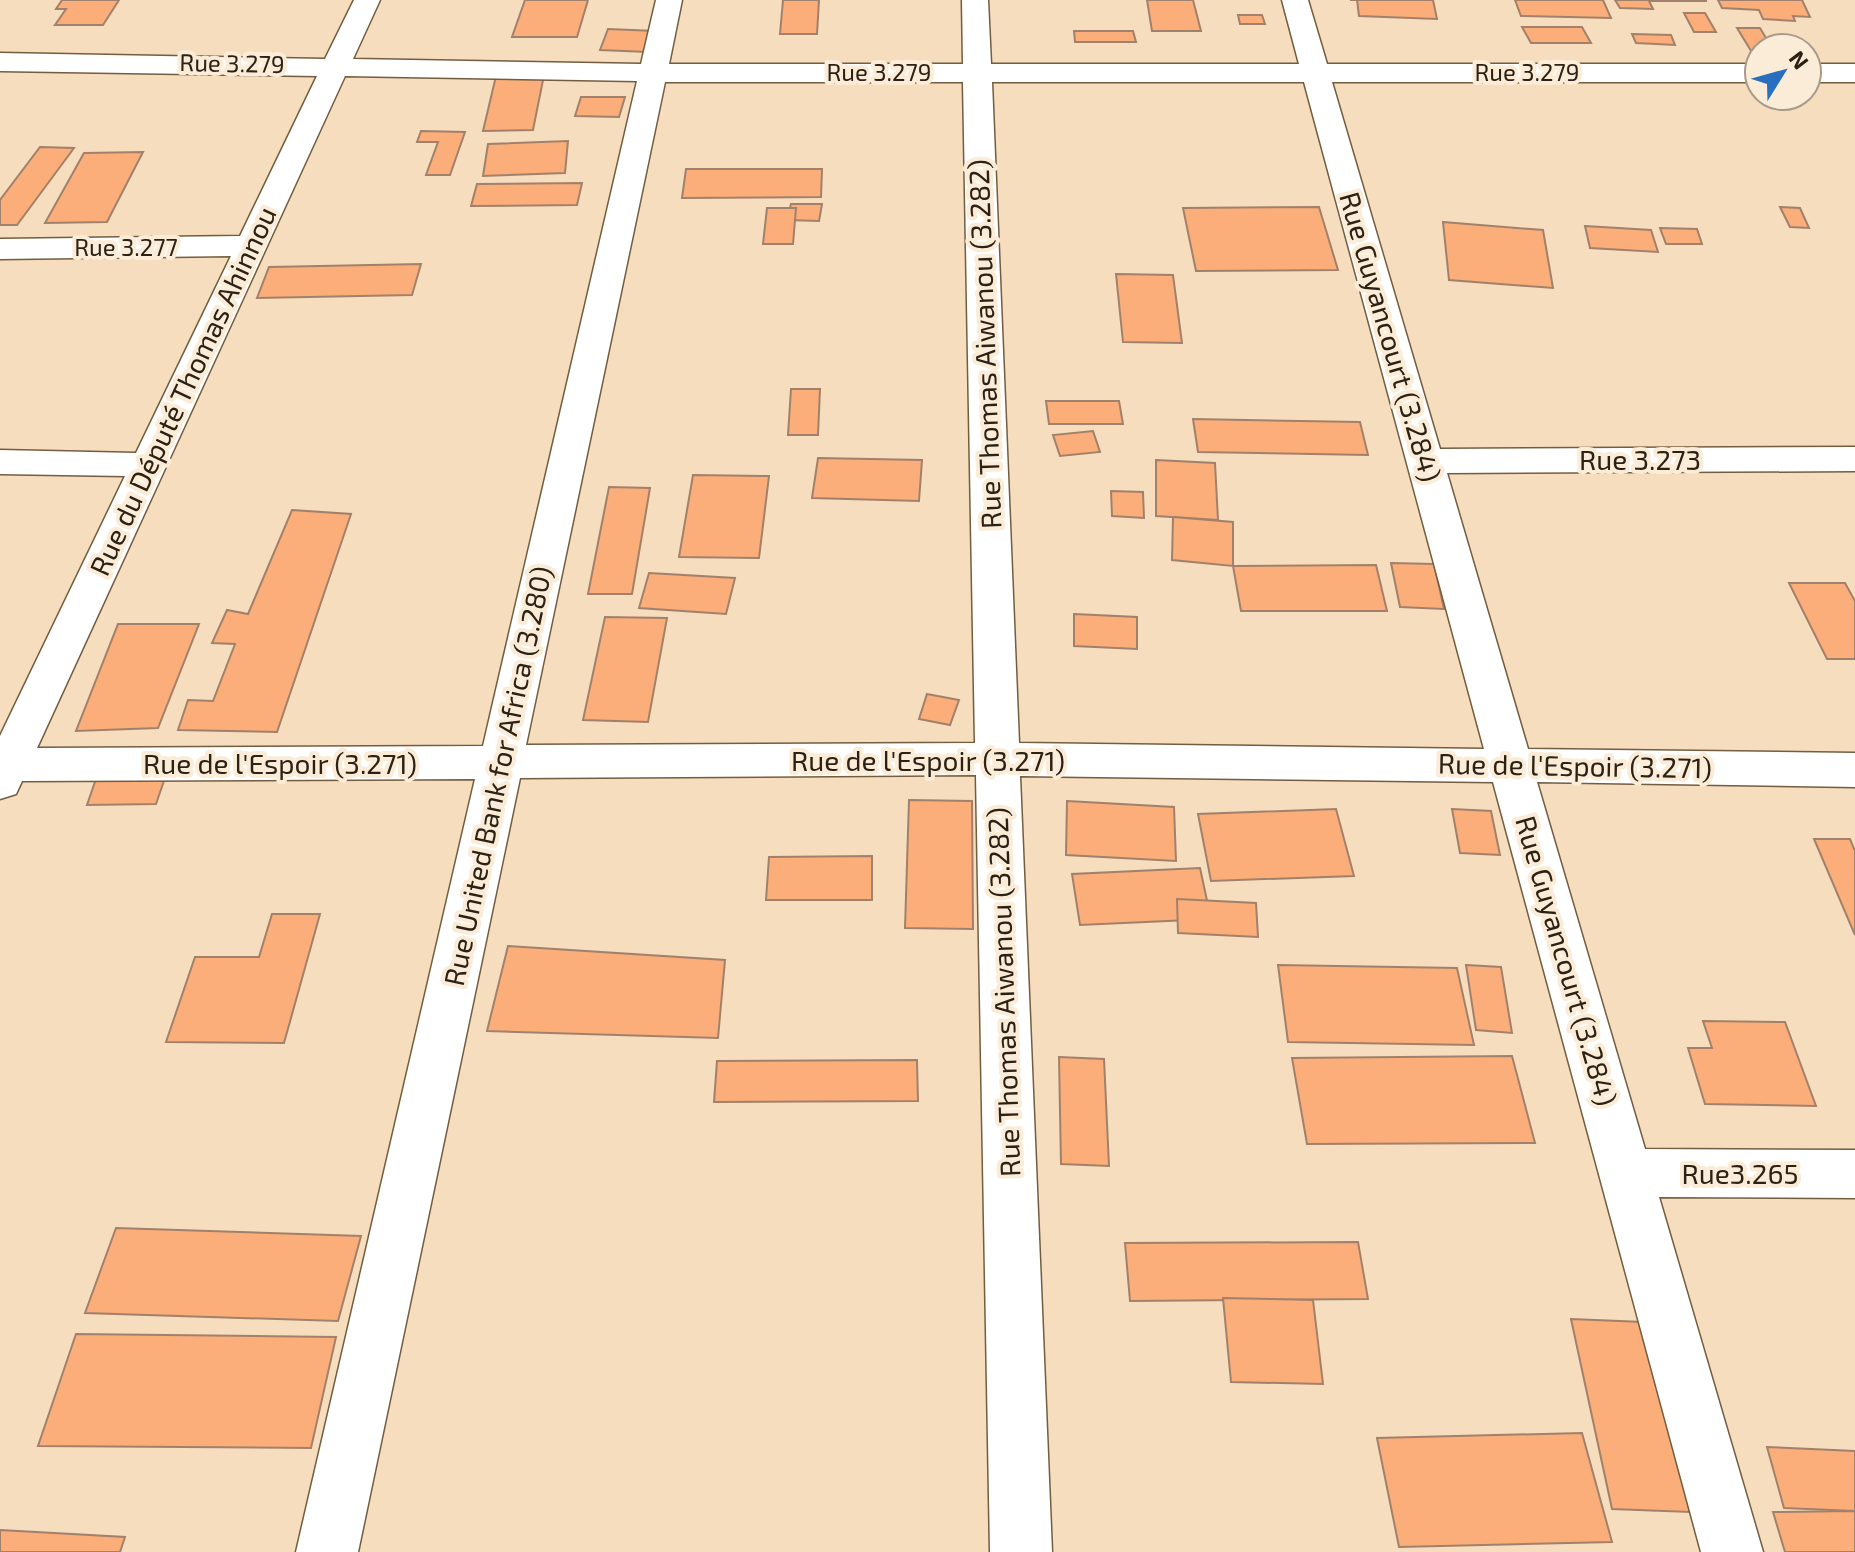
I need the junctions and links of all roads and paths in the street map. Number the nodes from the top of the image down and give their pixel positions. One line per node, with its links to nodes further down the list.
1 (367, 0): 6 (street, Rue du Député Thomas Ahinnou)
2 (669, 0): 7 (street, Rue United Bank for Africa (3.280))
3 (975, 0): 8 (street, Rue Thomas Aiwanou (3.282))
4 (1295, 0): 9 (street, Rue Guyancourt (3.284))
5 (0, 62): 6 (street, Rue 3.279)
6 (336, 66): 7 (street, Rue 3.279); 13 (street, Rue du Député Thomas Ahinnou)
7 (653, 73): 8 (street, Rue 3.279); 20 (street, Rue United Bank for Africa (3.280))
8 (977, 73): 9 (street, Rue 3.279); 19 (street, Rue Thomas Aiwanou (3.282))
9 (1316, 73): 10 (street, Rue 3.279); 16 (street, Rue Guyancourt (3.284))
10 (1743, 73)
11 (1823, 73): 12 (street)
12 (1855, 73)
13 (251, 246): 14 (street, Rue 3.277); 18 (street, Rue du Député Thomas Ahinnou)
14 (0, 249)
15 (1855, 459): 16 (street, Rue 3.273)
16 (1425, 461): 21 (street, Rue Guyancourt (3.284))
17 (0, 462): 18 (street)
18 (148, 465): 23 (street, Rue du Député Thomas Ahinnou)
19 (997, 759): 20 (street, Rue de l'Espoir (3.271)); 21 (street, Rue de l'Espoir (3.271)); 27 (street, Rue Thomas Aiwanou (3.282))
20 (501, 764): 23 (street, Rue de l'Espoir (3.271)); 26 (street, Rue United Bank for Africa (3.280))
21 (1510, 764): 22 (street, Rue de l'Espoir (3.271)); 24 (street, Rue Guyancourt (3.284))
22 (1855, 770)
23 (3, 771)
24 (1626, 1173): 25 (street, Rue3.265); 28 (street, Rue Guyancourt (3.284))
25 (1855, 1174)
26 (327, 1552)
27 (1021, 1552)
28 (1732, 1552)

